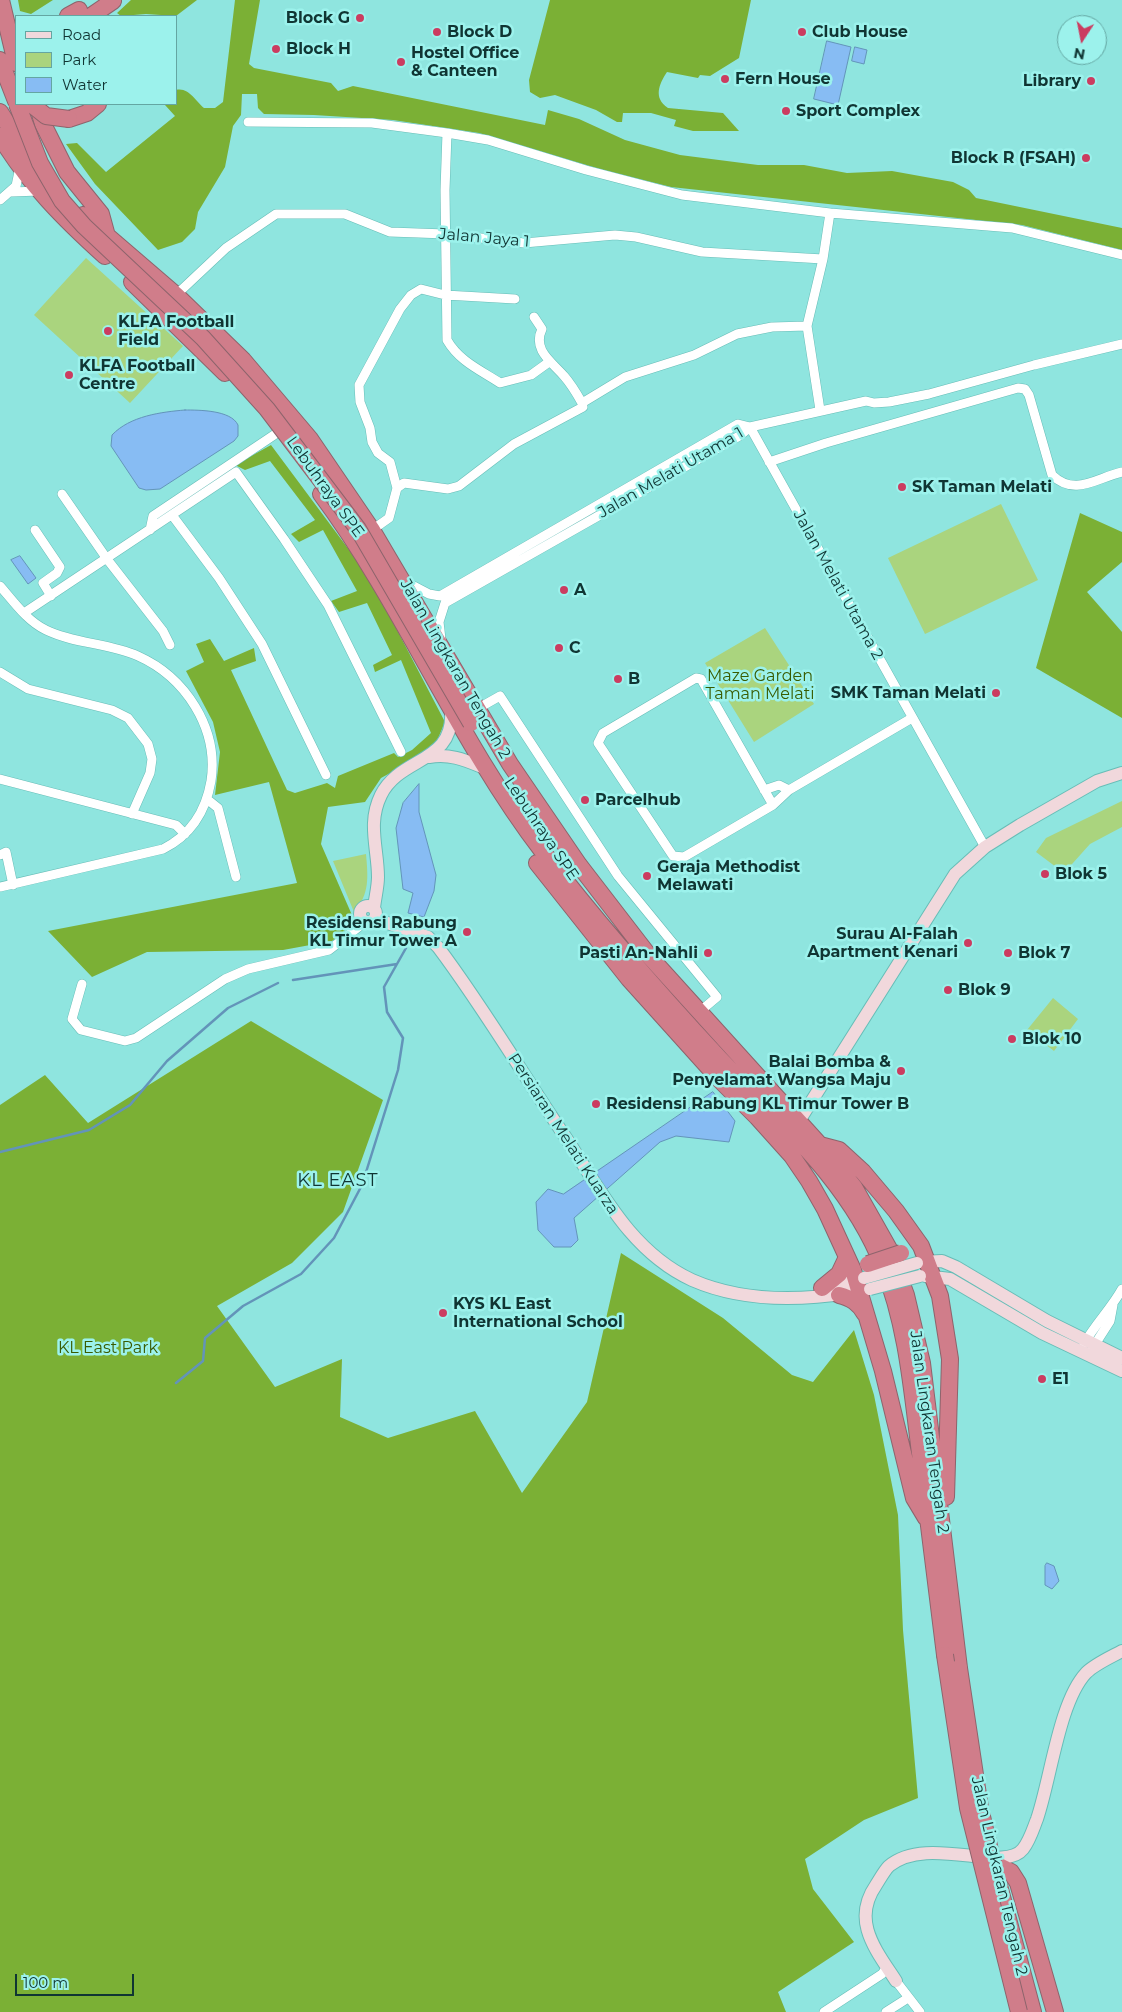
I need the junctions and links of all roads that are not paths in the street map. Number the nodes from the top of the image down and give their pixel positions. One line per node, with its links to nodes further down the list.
1 (113, 1): 3 (highway)
2 (3, 5): 4 (highway); 6 (highway)
3 (79, 14)
4 (15, 21)
5 (0, 33): 8 (highway)
6 (15, 59)
7 (0, 60): 9 (highway, Lebuhraya SPE)
8 (15, 73)
9 (15, 97)
10 (18, 105): 57 (highway, Lebuhraya SPE, bridge)
11 (30, 105): 20 (highway)
12 (31, 105): 14 (highway, bridge)
13 (37, 105): 20 (highway)
14 (97, 105)
15 (0, 112): 26 (highway, Jalan Lingkaran Tengah 2)
16 (248, 122): 17 (street)
17 (447, 133): 24 (street); 25 (street)
18 (0, 136): 19 (highway, Jalan Lingkaran Tengah 2)
19 (20, 167): 21 (highway, Jalan Lingkaran Tengah 2); 22 (street)
20 (67, 172): 26 (highway)
21 (39, 191): 22 (street); 39 (highway, Jalan Lingkaran Tengah 2)
22 (12, 192): 23 (street)
23 (0, 200)
24 (830, 213): 27 (street); 28 (street)
25 (446, 234): 28 (street, Jalan Jaya 1); 29 (street); 30 (street, Jalan Jaya 1)
26 (107, 236): 30 (highway, Jalan Lingkaran Tengah 2)
27 (1122, 255)
28 (823, 259): 33 (street)
29 (445, 295): 31 (street); 35 (street); 42 (street)
30 (176, 296): 47 (highway, Jalan Lingkaran Tengah 2)
31 (515, 298)
32 (534, 316): 35 (street)
33 (806, 326): 36 (street); 37 (street)
34 (1122, 344): 37 (street)
35 (549, 362): 36 (street)
36 (582, 403): 42 (street)
37 (820, 410): 38 (street)
38 (750, 427): 40 (street, Jalan Melati Utama 2); 49 (street, Jalan Melati Utama 1); 54 (street, Jalan Melati Utama 1)
39 (277, 433): 46 (street); 56 (highway, Jalan Lingkaran Tengah 2)
40 (769, 462): 41 (street); 58 (street, Jalan Melati Utama 2)
41 (1122, 472)
42 (397, 488): 47 (street)
43 (62, 494): 48 (street)
44 (172, 515): 46 (street); 59 (street); 63 (street)
45 (35, 530): 51 (street)
46 (150, 530): 48 (street)
47 (372, 530): 49 (highway, Jalan Lingkaran Tengah 2)
48 (107, 559): 51 (street); 53 (street)
49 (404, 581): 54 (highway, Jalan Lingkaran Tengah 2)
50 (0, 586): 52 (street)
51 (50, 596): 52 (street)
52 (24, 613): 67 (street)
53 (170, 645)
54 (443, 649): 57 (highway, Jalan Lingkaran Tengah 2)
55 (0, 672): 69 (street)
56 (451, 705): 60 (street); 61 (highway, Jalan Lingkaran Tengah 2)
57 (474, 716): 77 (highway, Lebuhraya SPE); 80 (highway, Jalan Lingkaran Tengah 2); 80 (street)
58 (912, 718): 66 (street); 72 (street, Jalan Melati Utama 2)
59 (401, 752)
60 (426, 757): 61 (street); 78 (street)
61 (487, 769): 70 (highway, Jalan Lingkaran Tengah 2)
62 (1122, 773): 72 (street)
63 (326, 776)
64 (0, 779): 69 (street)
65 (764, 790): 66 (street); 68 (street); 68 (street)
66 (790, 790): 68 (street)
67 (208, 800): 71 (street); 74 (street)
68 (773, 805)
69 (132, 814): 71 (street)
70 (521, 820): 77 (highway, Jalan Lingkaran Tengah 2); 83 (highway)
71 (185, 834): 75 (street)
72 (985, 847): 81 (street)
73 (0, 855): 75 (street)
74 (236, 877)
75 (12, 885): 76 (street)
76 (0, 887)
77 (588, 907): 94 (highway, Jalan Lingkaran Tengah 2)
78 (371, 916): 79 (street); 89 (street, Persiaran Melati Kuarza)
79 (82, 984)
80 (698, 1013): 81 (highway, Jalan Lingkaran Tengah 2)
81 (799, 1121): 82 (highway, Jalan Lingkaran Tengah 2)
82 (820, 1145): 84 (highway); 95 (highway, Jalan Lingkaran Tengah 2)
83 (846, 1253): 85 (highway); 86 (highway)
84 (924, 1260): 85 (street, bridge); 85 (highway, bridge); 91 (street); 95 (highway)
85 (864, 1280): 86 (street, Persiaran Melati Kuarza); 88 (street, Persiaran Melati Kuarza); 90 (highway)
86 (822, 1288): 89 (street, Persiaran Melati Kuarza)
87 (1122, 1289): 91 (street)
88 (839, 1295): 89 (street, Persiaran Melati Kuarza); 90 (highway)
89 (786, 1297)
90 (870, 1322): 94 (highway)
91 (1088, 1348): 92 (street); 93 (street)
92 (1122, 1358)
93 (1122, 1371)
94 (928, 1522): 104 (highway, Jalan Lingkaran Tengah 2, bridge)
95 (945, 1554): 97 (highway, Jalan Lingkaran Tengah 2, bridge)
96 (1122, 1651): 98 (street)
97 (993, 1863): 105 (highway, Jalan Lingkaran Tengah 2); 106 (highway)
98 (887, 1967): 99 (street); 101 (street)
99 (896, 1981): 100 (street)
100 (908, 1998): 102 (street); 103 (street)
101 (824, 2012)
102 (886, 2012)
103 (920, 2012)
104 (1019, 2012)
105 (1033, 2012)
106 (1055, 2012)

